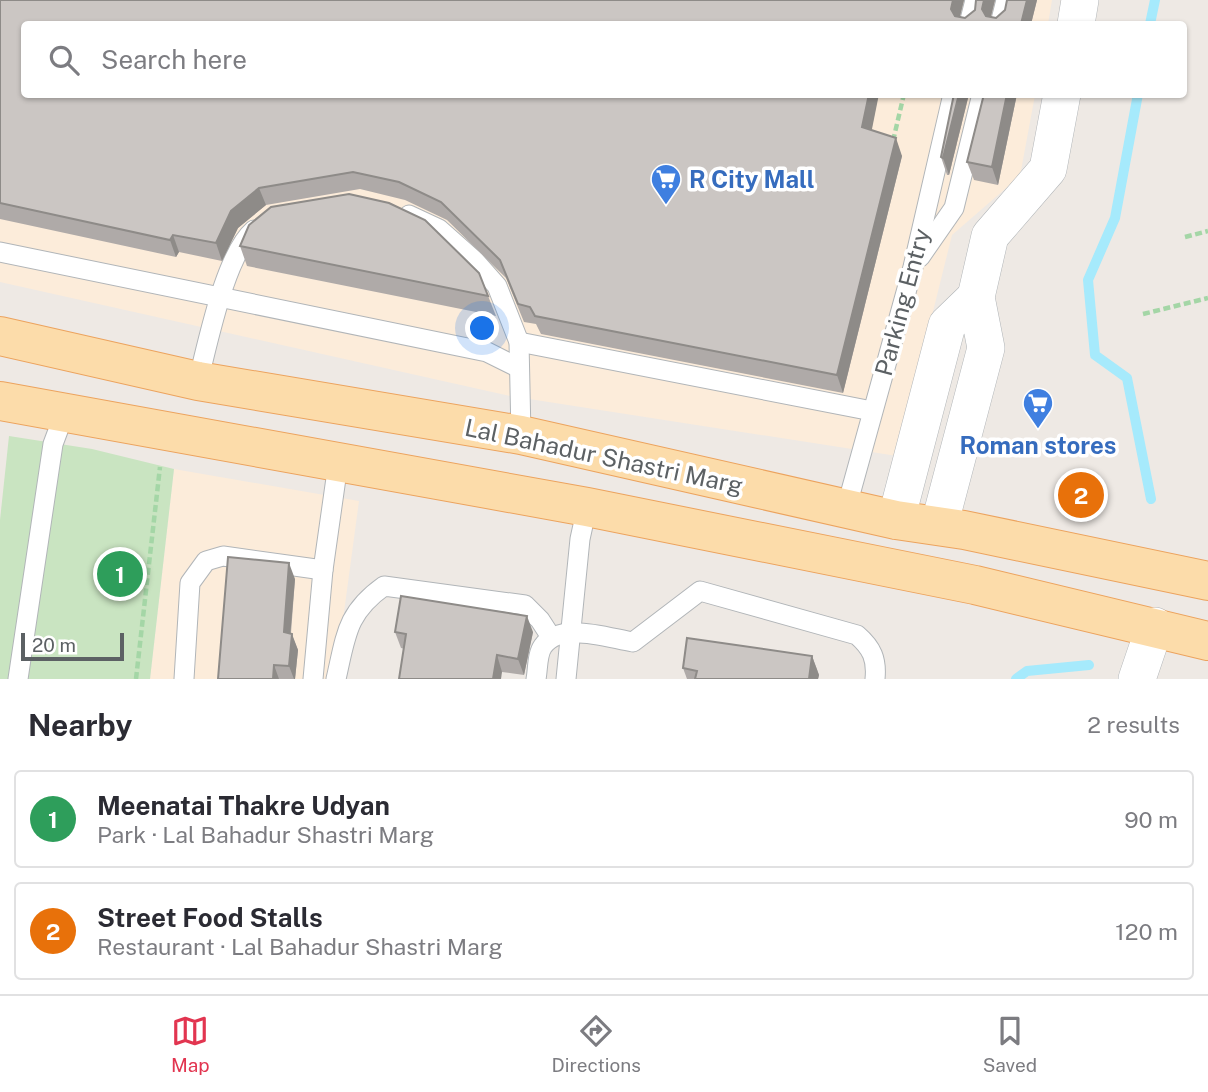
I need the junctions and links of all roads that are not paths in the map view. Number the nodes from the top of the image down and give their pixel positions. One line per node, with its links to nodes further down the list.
1 (975, 0): 4 (lane)
2 (1006, 0): 5 (lane)
3 (1080, 0): 6 (street)
4 (970, 21)
5 (1001, 21)
6 (1076, 21)
7 (952, 98): 13 (lane, Parking Entry)
8 (981, 98): 13 (lane)
9 (1061, 98): 14 (street)
10 (389, 208): 17 (lane)
11 (273, 215): 15 (lane)
12 (0, 252): 15 (lane)
13 (913, 267): 21 (lane, Parking Entry)
14 (976, 297): 27 (street); 28 (street)
15 (219, 299): 18 (lane); 19 (lane)
16 (0, 336): 19 (main road, Lal Bahadur Shastri Marg)
17 (519, 342): 18 (lane); 21 (lane)
18 (519, 368): 23 (lane)
19 (198, 381): 23 (main road, Lal Bahadur Shastri Marg)
20 (0, 401): 22 (main road)
21 (872, 411): 26 (lane, Parking Entry)
22 (65, 412): 24 (main road); 35 (lane)
23 (521, 435): 26 (main road, Lal Bahadur Shastri Marg)
24 (338, 464): 25 (main road); 29 (lane)
25 (587, 507): 31 (main road); 32 (lane)
26 (846, 509): 27 (main road, Lal Bahadur Shastri Marg)
27 (896, 520): 28 (main road, Lal Bahadur Shastri Marg)
28 (939, 526): 30 (main road, Lal Bahadur Shastri Marg)
29 (323, 570): 36 (lane); 37 (lane)
30 (1208, 580)
31 (1155, 626): 34 (main road); 42 (street)
32 (572, 633): 33 (lane); 40 (lane); 41 (lane)
33 (551, 637): 38 (lane); 39 (lane)
34 (1208, 641)
35 (18, 679)
36 (184, 679)
37 (313, 679)
38 (337, 679)
39 (536, 679)
40 (566, 679)
41 (875, 679)
42 (1137, 679)

